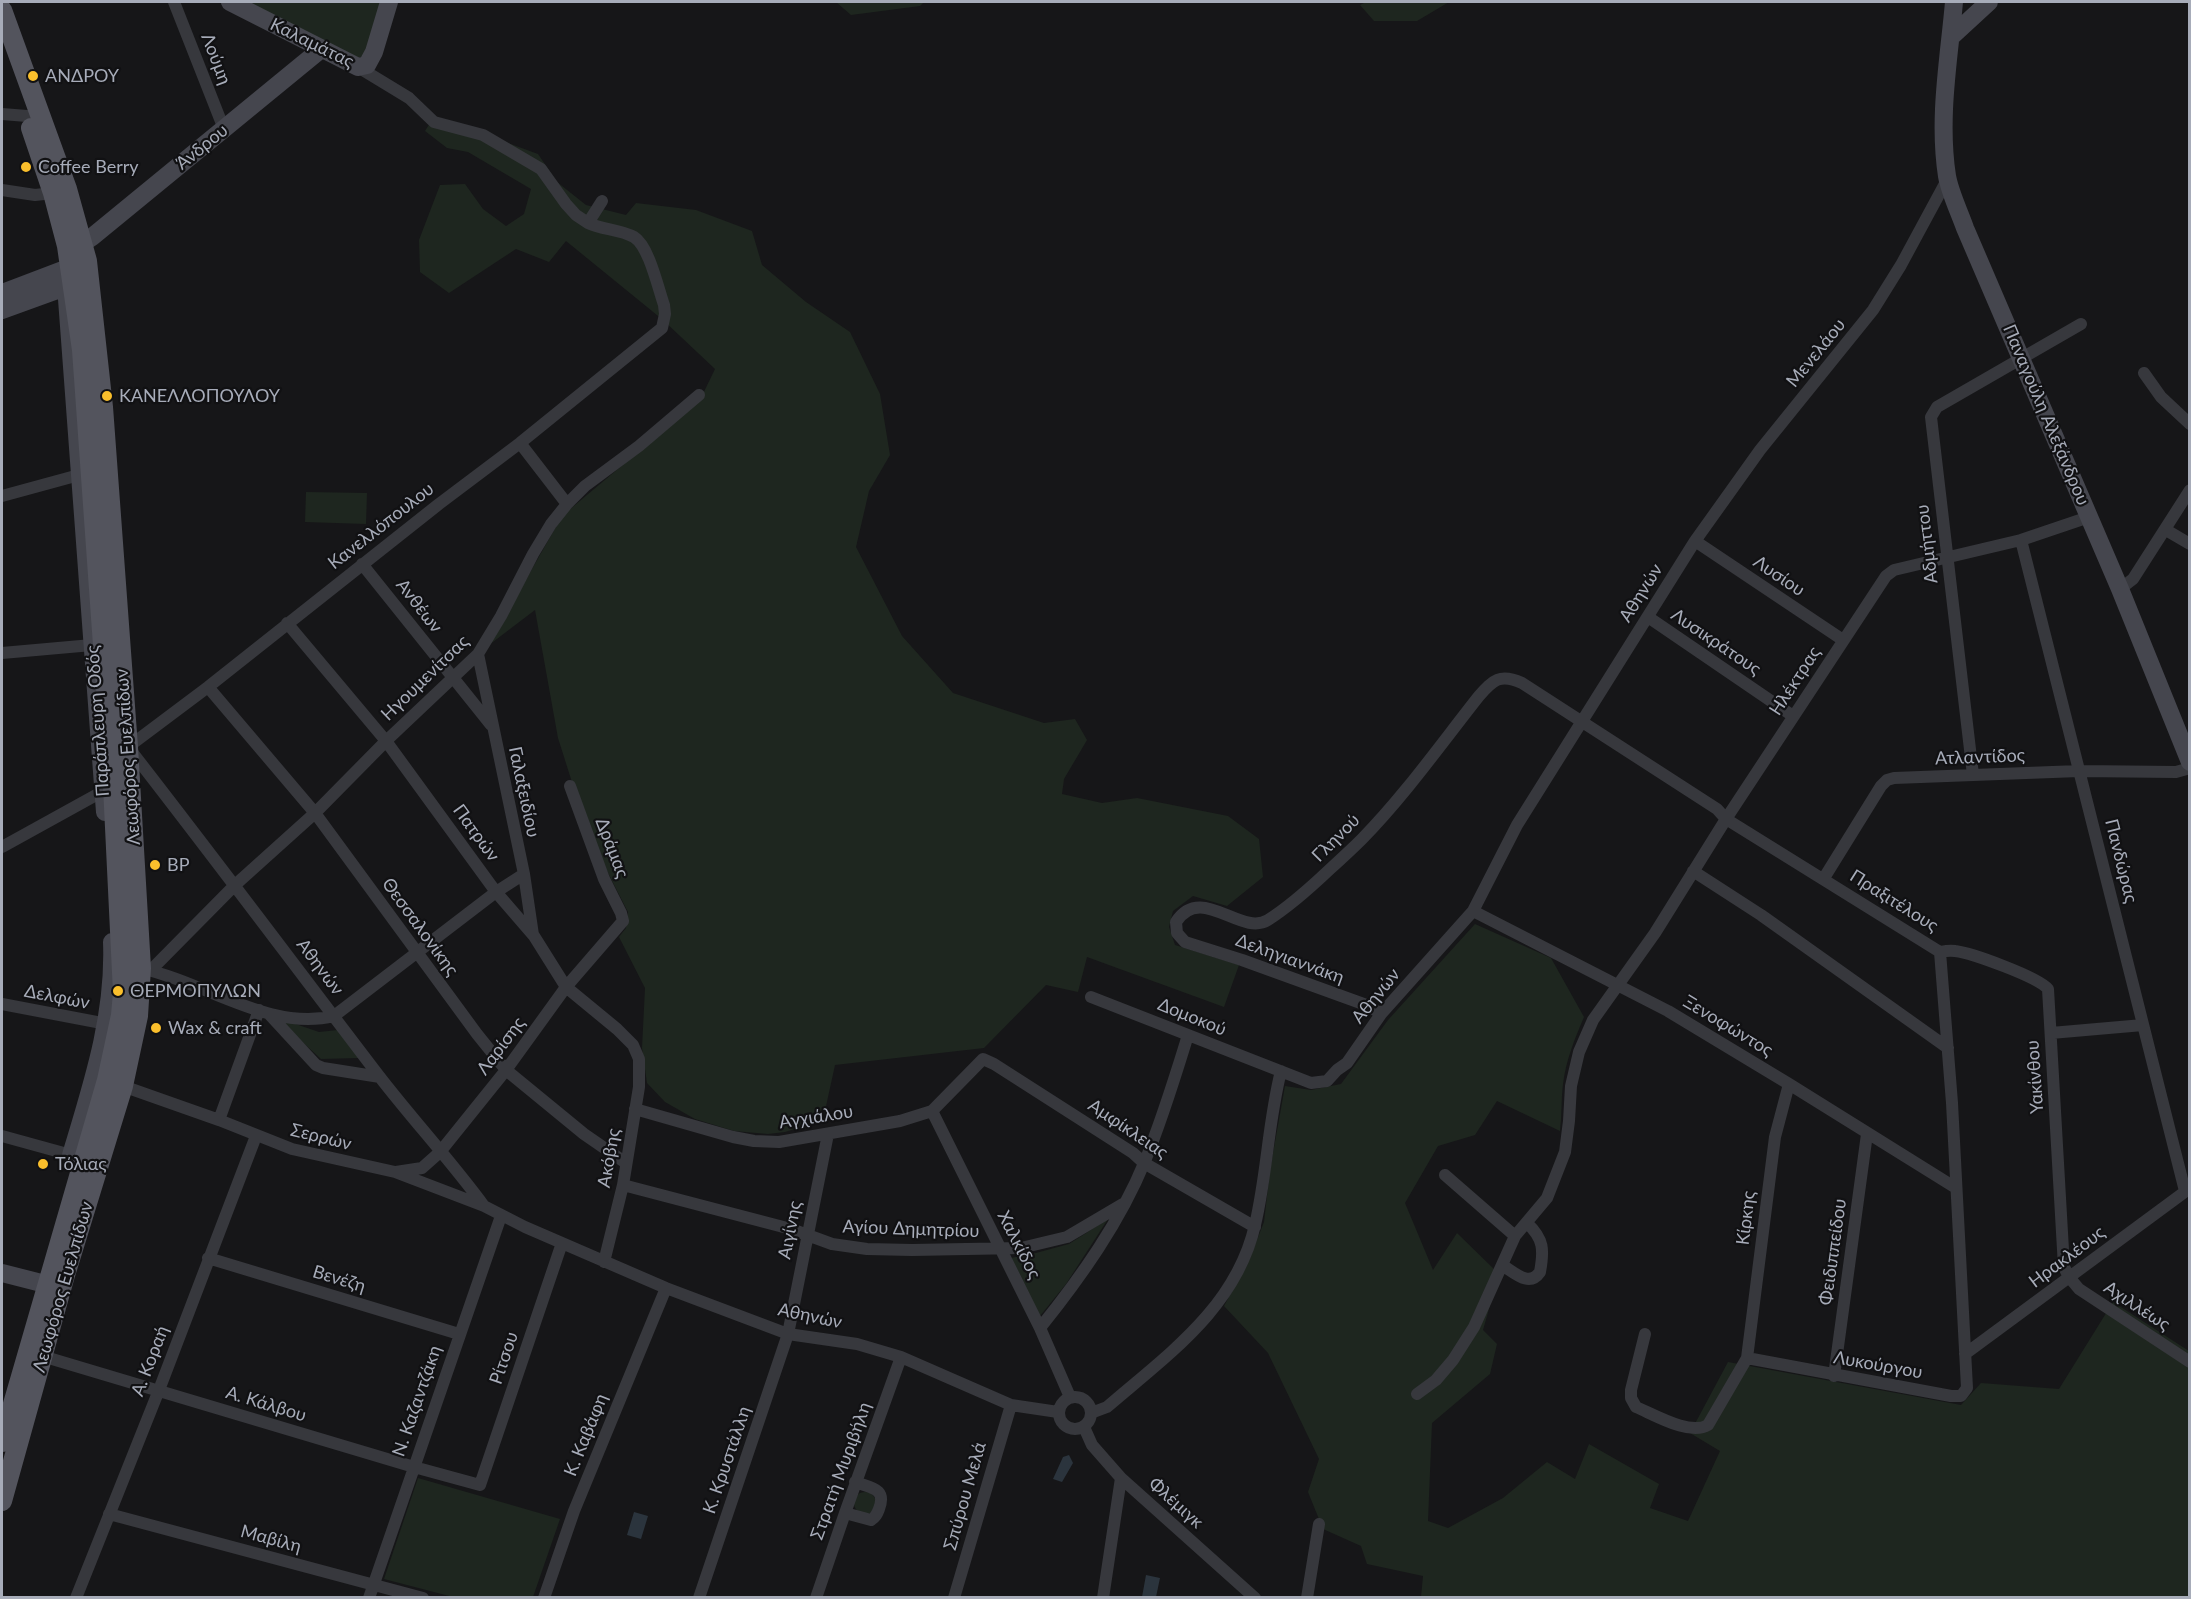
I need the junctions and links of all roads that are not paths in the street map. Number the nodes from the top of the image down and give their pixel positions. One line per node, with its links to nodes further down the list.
1 (174, 2): 13 (street, Λούμη)
2 (230, 2): 9 (street, Καλαμάτας)
3 (389, 2): 10 (street, Καλαμάτας)
4 (1954, 2): 7 (street, Παναγούλη Αλεξάνδρου)
5 (1989, 2): 7 (street)
6 (2, 10): 19 (main road, Λεωφόρος Ευελπίδων)
7 (1951, 37): 14 (street, Παναγούλη Αλεξάνδρου)
8 (2, 46): 12 (main road, Λεωφόρος Ευελπίδων)
9 (320, 50): 10 (street, Καλαμάτας); 13 (street, Άνδρου)
10 (358, 67): 18 (street)
11 (2, 114): 12 (street)
12 (27, 116): 16 (main road, Λεωφόρος Ευελπίδων)
13 (224, 129): 19 (street, Άνδρου)
14 (1948, 178): 23 (street, Παναγούλη Αλεξάνδρου); 35 (street, Μενελάου)
15 (2, 190): 16 (street)
16 (53, 193): 19 (main road, Λεωφόρος Ευελπίδων)
17 (602, 201): 18 (street)
18 (588, 223): 27 (street, Κανελλόπουλου)
19 (81, 266): 20 (street); 21 (street); 28 (street, Παράπλευρη Οδός); 53 (main road, Λεωφόρος Ευελπίδων); 59 (main road, Λεωφόρος Ευελπίδων)
20 (2, 293)
21 (2, 310)
22 (2081, 324): 23 (street, Αδμήττου)
23 (2022, 358): 32 (street, Παναγούλη Αλεξάνδρου); 37 (street, Αδμήττου)
24 (2144, 373): 26 (street)
25 (699, 395): 31 (street, Ηγουμενίτσας)
26 (2190, 424)
27 (520, 443): 31 (street); 38 (street, Κανελλόπουλου)
28 (79, 475): 30 (street); 43 (street, Παράπλευρη Οδός)
29 (2190, 490): 33 (street)
30 (2, 496)
31 (567, 504): 45 (street, Ηγουμενίτσας)
32 (2089, 517): 34 (street, Ηλέκτρας); 39 (street, Παναγούλη Αλεξάνδρου)
33 (2166, 530): 36 (street); 39 (street)
34 (2021, 540): 37 (street, Ηλέκτρας); 56 (street, Πανδώρας)
35 (1695, 541): 40 (street, Αθηνών); 42 (street, Λυσίου)
36 (2190, 544)
37 (1947, 558): 42 (street, Ηλέκτρας); 57 (street, Αδμήττου)
38 (362, 564): 41 (street, Κανελλόπουλου); 46 (street, Ανθέων)
39 (2120, 589): 54 (street, Παναγούλη Αλεξάνδρου)
40 (1648, 617): 49 (street, Λυσικράτους); 50 (street, Αθηνών)
41 (287, 623): 48 (street, Κανελλόπουλου); 52 (street, Πατρών)
42 (1843, 640): 49 (street, Ηλέκτρας)
43 (92, 645): 44 (street); 59 (street, Παράπλευρη Οδός)
44 (2, 653)
45 (478, 654): 46 (street, Ηγουμενίτσας); 51 (street, Γαλαξειδίου)
46 (453, 678): 51 (street, Ανθέων); 52 (street, Ηγουμενίτσας)
47 (1499, 678): 50 (street, Πραξιτέλους); 71 (street, Γληνού)
48 (208, 687): 53 (street, Κανελλόπουλου); 60 (street, Θεσσαλονίκης)
49 (1793, 716): 61 (street, Ηλέκτρας)
50 (1580, 723): 61 (street, Πραξιτέλους); 68 (street, Αθηνών)
51 (492, 726): 64 (street, Γαλαξειδίου)
52 (386, 741): 60 (street, Ηγουμενίτσας); 67 (street, Πατρών)
53 (128, 747): 66 (street, Αθηνών); 74 (main road, Λεωφόρος Ευελπίδων)
54 (2190, 762)
55 (2190, 768): 56 (street, Ατλαντίδος)
56 (2079, 771): 57 (street, Ατλαντίδος); 83 (street, Πανδώρας)
57 (1973, 775): 65 (street, Ατλαντίδος)
58 (570, 786): 69 (street, Δράμας)
59 (108, 789): 62 (street); 82 (street, Παράπλευρη Οδός); 92 (main road, Λεωφόρος Ευελπίδων)
60 (315, 813): 66 (street, Ηγουμενίτσας); 73 (street, Θεσσαλονίκης)
61 (1726, 819): 63 (street, Ηλέκτρας); 65 (street, Πραξιτέλους)
62 (2, 847)
63 (1693, 871): 75 (street, Ηλέκτρας); 86 (street)
64 (524, 874): 67 (street); 70 (street, Γαλαξειδίου)
65 (1824, 878): 72 (street, Πραξιτέλους)
66 (235, 885): 74 (street, Ηγουμενίτσας); 81 (street, Αθηνών)
67 (496, 892): 70 (street, Πατρών); 73 (street)
68 (1473, 911): 75 (street, Ξενοφώντος); 80 (street, Αθηνών)
69 (623, 921): 76 (street, Λαρίσης)
70 (534, 936): 76 (street, Πατρών)
71 (1185, 942): 80 (street, Δεληγιαννάκη)
72 (1940, 952): 84 (street, Υακίνθου); 86 (street, Πραξιτέλους)
73 (417, 953): 81 (street); 89 (street, Θεσσαλονίκης)
74 (146, 969): 79 (street); 92 (main road, Λεωφόρος Ευελπίδων)
75 (1620, 985): 93 (street, Ξενοφώντος); 113 (street, Ηλέκτρας)
76 (566, 987): 87 (street, Πατρών); 89 (street, Λαρίσης)
77 (1091, 997): 85 (street, Δομοκού)
78 (2, 1004): 82 (street, Δελφών)
79 (264, 1012): 81 (street); 91 (street); 96 (street)
80 (1381, 1014): 90 (street, Αθηνών)
81 (334, 1016): 91 (street, Αθηνών)
82 (107, 1024): 102 (street, Παράπλευρη Οδός)
83 (2143, 1025): 84 (street); 109 (street, Πανδώρας)
84 (2051, 1033): 124 (street, Υακίνθου)
85 (1188, 1035): 90 (street, Δομοκού); 104 (street)
86 (1948, 1048): 108 (street, Πραξιτέλους)
87 (639, 1059): 94 (street, Ακόβης)
88 (983, 1059): 95 (street, Αγχιάλου); 104 (street, Αμφίκλειας)
89 (506, 1070): 101 (street, Λαρίσης); 103 (street, Θεσσαλονίκης)
90 (1281, 1071): 115 (street)
91 (380, 1077): 101 (street, Αθηνών)
92 (115, 1083): 96 (street, Σερρών); 102 (main road, Λεωφόρος Ευελπίδων); 125 (main road, Λεωφόρος Ευελπίδων)
93 (1789, 1084): 98 (street, Ξενοφώντος); 134 (street, Κίρκης)
94 (635, 1109): 97 (street, Αγχιάλου); 103 (street, Ακόβης)
95 (932, 1111): 97 (street, Αγχιάλου); 119 (street, Χαλκίδος)
96 (219, 1120): 100 (street, Σερρών)
97 (828, 1134): 116 (street, Αιγίνης)
98 (1867, 1134): 108 (street, Ξενοφώντος); 136 (street, Φειδιππείδου)
99 (2, 1136): 102 (street)
100 (256, 1136): 105 (street, Σερρών); 120 (street, Α. Κοραή)
101 (440, 1152): 105 (street, Λαρίσης); 111 (street, Αθηνών)
102 (77, 1157): 125 (main road, Λεωφόρος Ευελπίδων)
103 (626, 1163): 107 (street, Ακόβης)
104 (1144, 1163): 110 (street); 115 (street, Αμφίκλειας)
105 (395, 1172): 111 (street, Σερρών)
106 (1444, 1175): 117 (street)
107 (623, 1185): 116 (street, Αγίου Δημητρίου); 121 (street, Ακόβης)
108 (1956, 1188): 131 (street, Πραξιτέλους)
109 (2188, 1191): 124 (street, Ηρακλέους)
110 (1124, 1204): 119 (street, Αγίου Δημητρίου); 127 (street)
111 (484, 1206): 112 (street, Σερρών)
112 (501, 1216): 114 (street, Σερρών); 128 (street, Ν. Καζαντζάκη)
113 (1527, 1223): 117 (street, Ηλέκτρας); 122 (street)
114 (525, 1227): 118 (street, Αθηνών)
115 (1255, 1227): 143 (street)
116 (806, 1236): 119 (street, Αγίου Δημητρίου); 129 (street, Αιγίνης)
117 (1515, 1236): 122 (street, Ηλέκτρας)
118 (562, 1243): 121 (street, Αθηνών); 149 (street, Ρίτσου)
119 (1000, 1249): 127 (street, Χαλκίδος)
120 (208, 1258): 128 (street, Βενέζη); 137 (street, Α. Κοραή)
121 (604, 1262): 126 (street, Αθηνών)
122 (1502, 1265): 138 (street, Ηλέκτρας)
123 (2, 1274): 125 (street)
124 (2069, 1278): 131 (street, Ηρακλέους); 135 (street, Αχιλλέως)
125 (54, 1286): 132 (main road, Λεωφόρος Ευελπίδων); 142 (main road, Λεωφόρος Ευελπίδων)
126 (666, 1288): 129 (street, Αθηνών); 158 (street, Κ. Καβάφη)
127 (1040, 1328): 139 (street, Χαλκίδος)
128 (459, 1334): 146 (street, Ν. Καζαντζάκη)
129 (788, 1334): 133 (street, Αθηνών); 159 (street, Κ. Κρυστάλλη)
130 (1645, 1334): 134 (street)
131 (1965, 1354): 136 (street, Λυκούργου)
132 (42, 1356): 137 (street, A. Κάλβου); 150 (main road, Λεωφόρος Ευελπίδων)
133 (901, 1358): 140 (street, Αθηνών); 148 (street, Στρατή Μυριβήλη)
134 (1747, 1358): 136 (street, Λυκούργου)
135 (2190, 1362)
136 (1834, 1376)
137 (159, 1390): 146 (street, A. Κάλβου); 152 (street, Α. Κοραή)
138 (1417, 1394)
139 (1070, 1397): 141 (street); 143 (street)
140 (1011, 1405): 141 (street, Αθηνών); 161 (street, Σπύρου Μελά)
141 (1058, 1412): 144 (street)
142 (5, 1413): 145 (main road, Λεωφόρος Ευελπίδων)
143 (1091, 1413): 144 (street)
144 (1084, 1426): 147 (street, Φλέμιγκ)
145 (2, 1442)
146 (414, 1467): 149 (street, A. Κάλβου); 154 (street, Ν. Καζαντζάκη)
147 (1121, 1478): 162 (street); 163 (street, Φλέμιγκ)
148 (855, 1482): 151 (street, Στρατή Μυριβήλη); 151 (street)
149 (480, 1485)
150 (2, 1501)
151 (845, 1513): 160 (street, Στρατή Μυριβήλη)
152 (109, 1514): 154 (street, Μαβίλη); 155 (street, Α. Κοραή)
153 (1319, 1524): 164 (street)
154 (373, 1585): 156 (street, Ν. Καζαντζάκη); 157 (street, Μαβίλη)
155 (76, 1598)
156 (369, 1598)
157 (423, 1598)
158 (544, 1598)
159 (699, 1598)
160 (816, 1598)
161 (954, 1598)
162 (1103, 1598)
163 (1255, 1598)
164 (1307, 1598)

